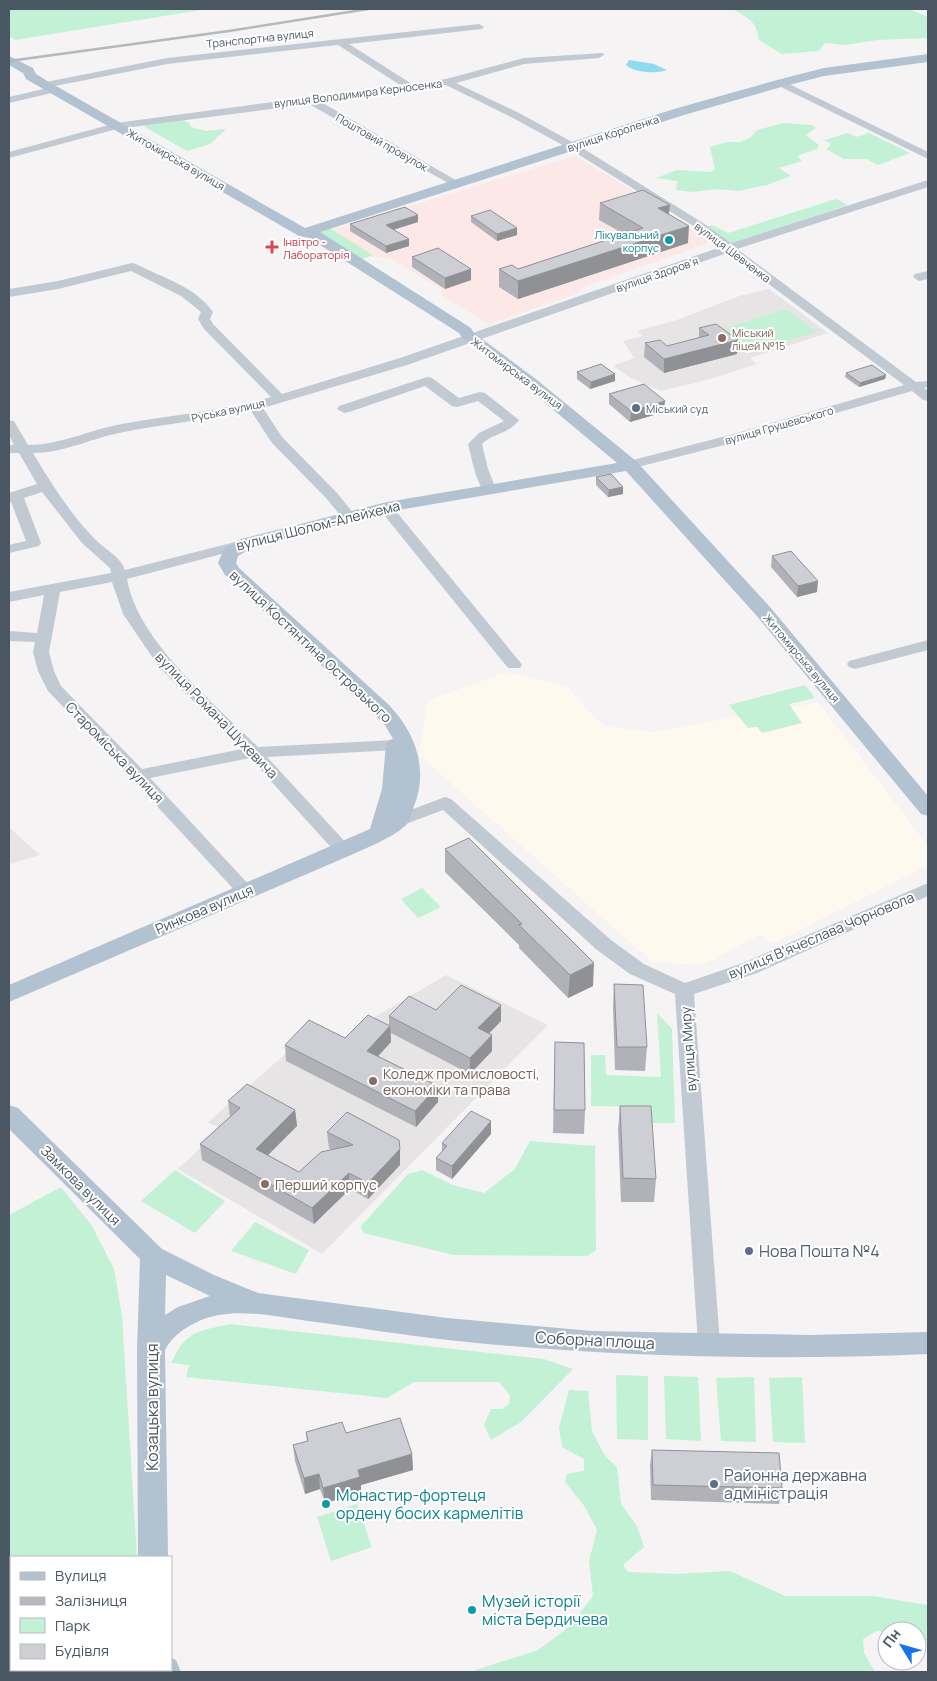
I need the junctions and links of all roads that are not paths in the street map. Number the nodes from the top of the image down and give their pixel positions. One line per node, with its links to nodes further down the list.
1 (479, 27): 2 (street, Транспортна вулиця)
2 (340, 42): 10 (street); 11 (street, Транспортна вулиця)
3 (599, 55): 8 (street, вулиця Володимира Керносенка)
4 (928, 58): 9 (main road, вулиця Короленка)
5 (9, 60): 7 (main road, Житомирська вулиця)
6 (9, 68): 7 (main road)
7 (30, 76): 11 (main road, Житомирська вулиця)
8 (447, 82): 10 (street, вулиця Володимира Керносенка); 15 (street, вулиця Шевченка)
9 (781, 83): 15 (main road, вулиця Короленка); 17 (street)
10 (410, 87): 13 (street, вулиця Володимира Керносенка)
11 (48, 88): 12 (street, Транспортна вулиця); 14 (main road, Житомирська вулиця)
12 (9, 100)
13 (310, 100): 14 (street, вулиця Володимира Керносенка); 19 (street, Поштовий провулок)
14 (116, 126): 16 (street, вулиця Володимира Керносенка); 20 (main road, Житомирська вулиця)
15 (572, 146): 19 (main road, вулиця Короленка); 21 (street, вулиця Шевченка)
16 (9, 155)
17 (928, 156)
18 (928, 183): 21 (street, вулиця Здоровʼя)
19 (455, 184): 20 (main road, вулиця Короленка)
20 (304, 232): 23 (main road, Житомирська вулиця)
21 (729, 248): 23 (street, вулиця Здоровʼя); 24 (street, вулиця Шевченка)
22 (9, 293): 26 (street)
23 (469, 337): 26 (street, Руська вулиця); 31 (main road, Житомирська вулиця)
24 (922, 384): 25 (street, вулиця Шевченка); 31 (street, вулиця Грушевського)
25 (928, 397)
26 (279, 398): 27 (street, Руська вулиця)
27 (255, 406): 30 (street, Руська вулиця); 36 (street)
28 (344, 408): 33 (street)
29 (9, 424): 30 (street, вулиця Романа Шухевича)
30 (16, 449): 32 (street, вулиця Романа Шухевича)
31 (630, 465): 33 (main road, вулиця Шолом-Алейхема); 52 (main road, Житомирська вулиця)
32 (45, 486): 34 (street); 41 (street, вулиця Романа Шухевича)
33 (489, 489): 35 (main road, вулиця Шолом-Алейхема)
34 (12, 497): 37 (street)
35 (385, 507): 36 (main road, вулиця Шолом-Алейхема); 48 (street)
36 (349, 516): 39 (main road, вулиця Шолом-Алейхема)
37 (24, 518): 38 (street); 40 (street)
38 (9, 521)
39 (247, 543): 41 (street, вулиця Шолом-Алейхема); 49 (main road, вулиця Костянтина Острозького)
40 (9, 549)
41 (120, 576): 42 (street, вулиця Шолом-Алейхема); 50 (street, вулиця Романа Шухевича)
42 (53, 590): 43 (street, вулиця Шолом-Алейхема); 45 (street, Староміська вулиця)
43 (9, 597)
44 (9, 636): 45 (street)
45 (44, 638): 51 (street, Староміська вулиця)
46 (928, 645): 47 (street)
47 (856, 664)
48 (514, 665)
49 (397, 737): 50 (street); 53 (main road); 54 (main road)
50 (254, 752): 51 (street); 55 (street, вулиця Романа Шухевича)
51 (138, 775): 57 (street, Староміська вулиця)
52 (928, 808)
53 (398, 821): 54 (main road, Ринкова вулиця); 58 (street, вулиця Миру)
54 (378, 833): 55 (main road, Ринкова вулиця)
55 (343, 850): 57 (main road, Ринкова вулиця)
56 (928, 888): 58 (street, вулиця Вʼячеслава Чорновола)
57 (245, 891): 59 (main road, Ринкова вулиця)
58 (684, 990): 64 (street, вулиця Миру)
59 (9, 994)
60 (9, 1114): 61 (main road, Замкова вулиця)
61 (153, 1256): 62 (main road, Соборна площа); 65 (main road, Козацька вулиця)
62 (264, 1304): 64 (main road, Соборна площа); 65 (main road, Соборна площа)
63 (928, 1343): 64 (main road, Соборна площа)
64 (709, 1344)
65 (151, 1349): 66 (main road, Козацька вулиця)
66 (153, 1556)

